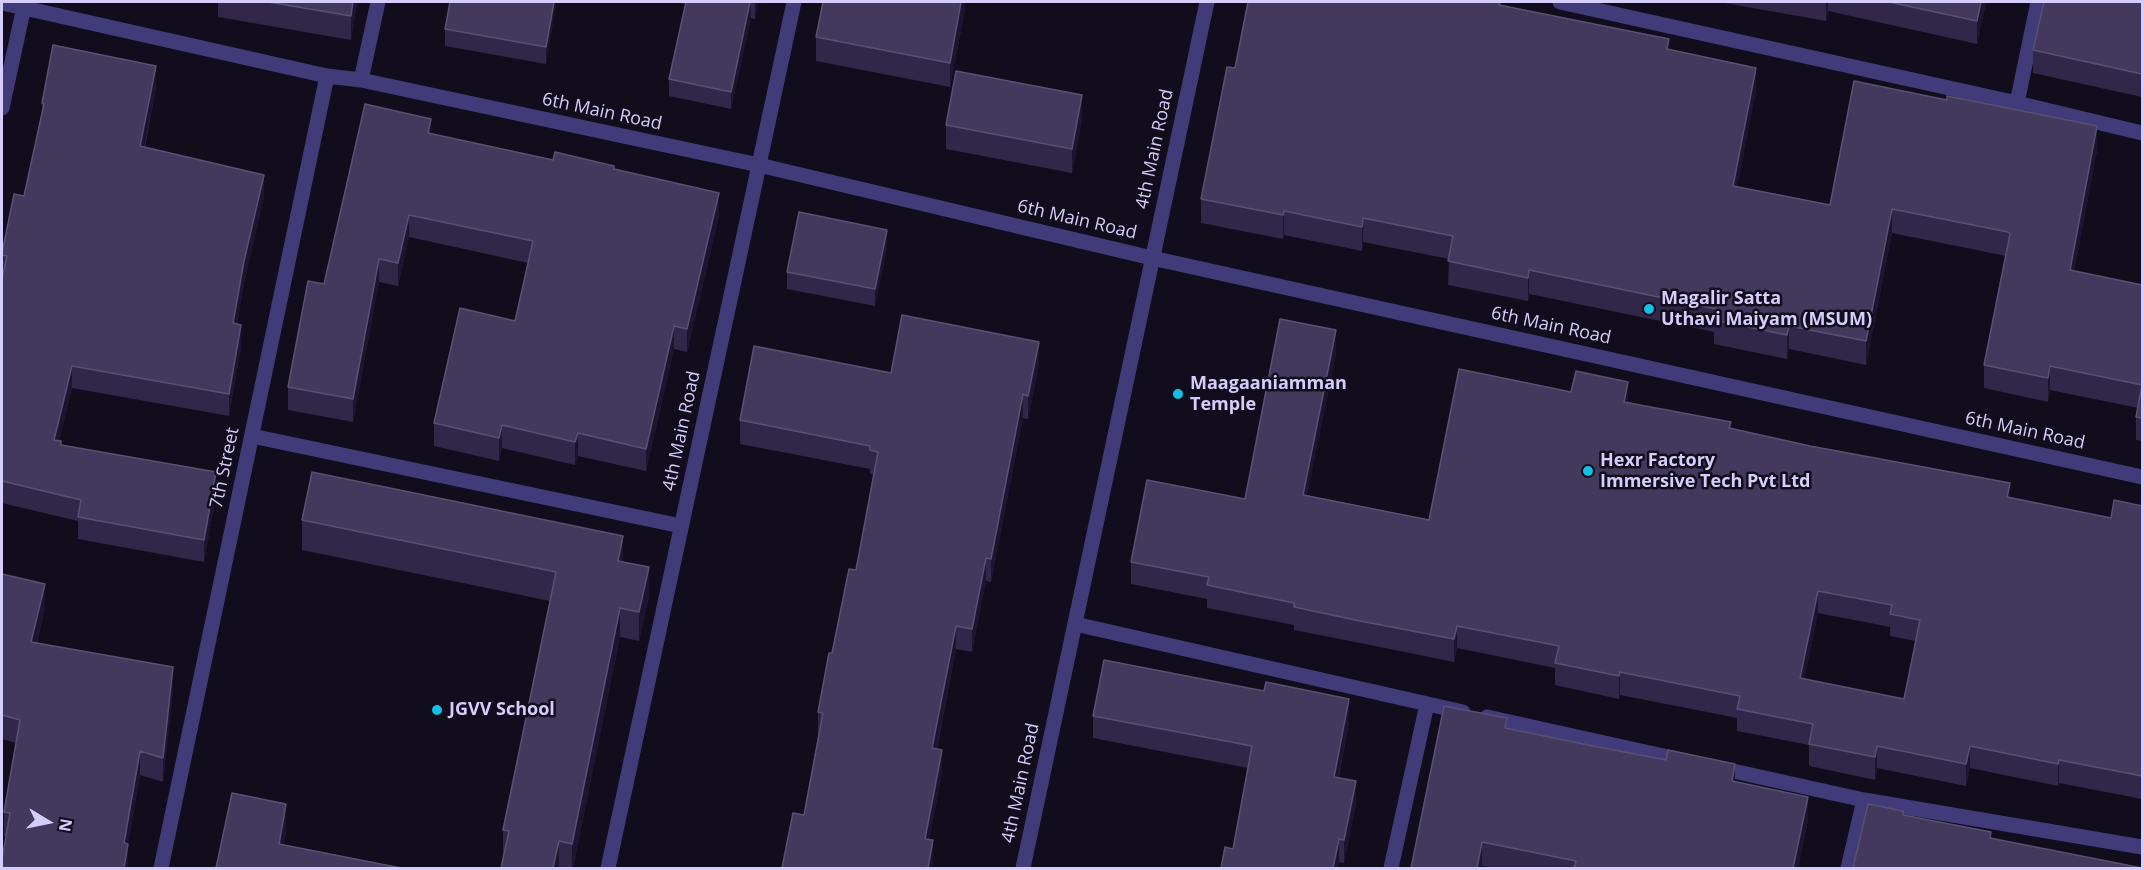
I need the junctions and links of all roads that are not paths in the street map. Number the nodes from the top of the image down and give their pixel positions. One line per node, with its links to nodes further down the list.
1 (378, 2): 9 (street)
2 (794, 2): 13 (street, 4th Main Road)
3 (1207, 2): 14 (street, 4th Main Road)
4 (1569, 2): 10 (street)
5 (2038, 2): 10 (street)
6 (2, 3): 7 (street, 6th Main Road)
7 (24, 5): 8 (street, 6th Main Road); 11 (street)
8 (327, 76): 9 (street, 6th Main Road); 15 (street, 7th Street)
9 (361, 80): 13 (street, 6th Main Road)
10 (2017, 103): 12 (street)
11 (2, 108)
12 (2142, 133)
13 (759, 165): 14 (street, 6th Main Road); 17 (street, 4th Main Road)
14 (1152, 258): 16 (street, 6th Main Road); 18 (street, 4th Main Road)
15 (252, 436): 17 (street); 22 (street, 7th Street)
16 (2142, 477)
17 (681, 526): 23 (street, 4th Main Road)
18 (1075, 624): 19 (street); 24 (street, 4th Main Road)
19 (1427, 704): 20 (street); 25 (street)
20 (1864, 800): 21 (street); 26 (street)
21 (2142, 848)
22 (161, 868)
23 (608, 868)
24 (1023, 868)
25 (1391, 868)
26 (1848, 868)

